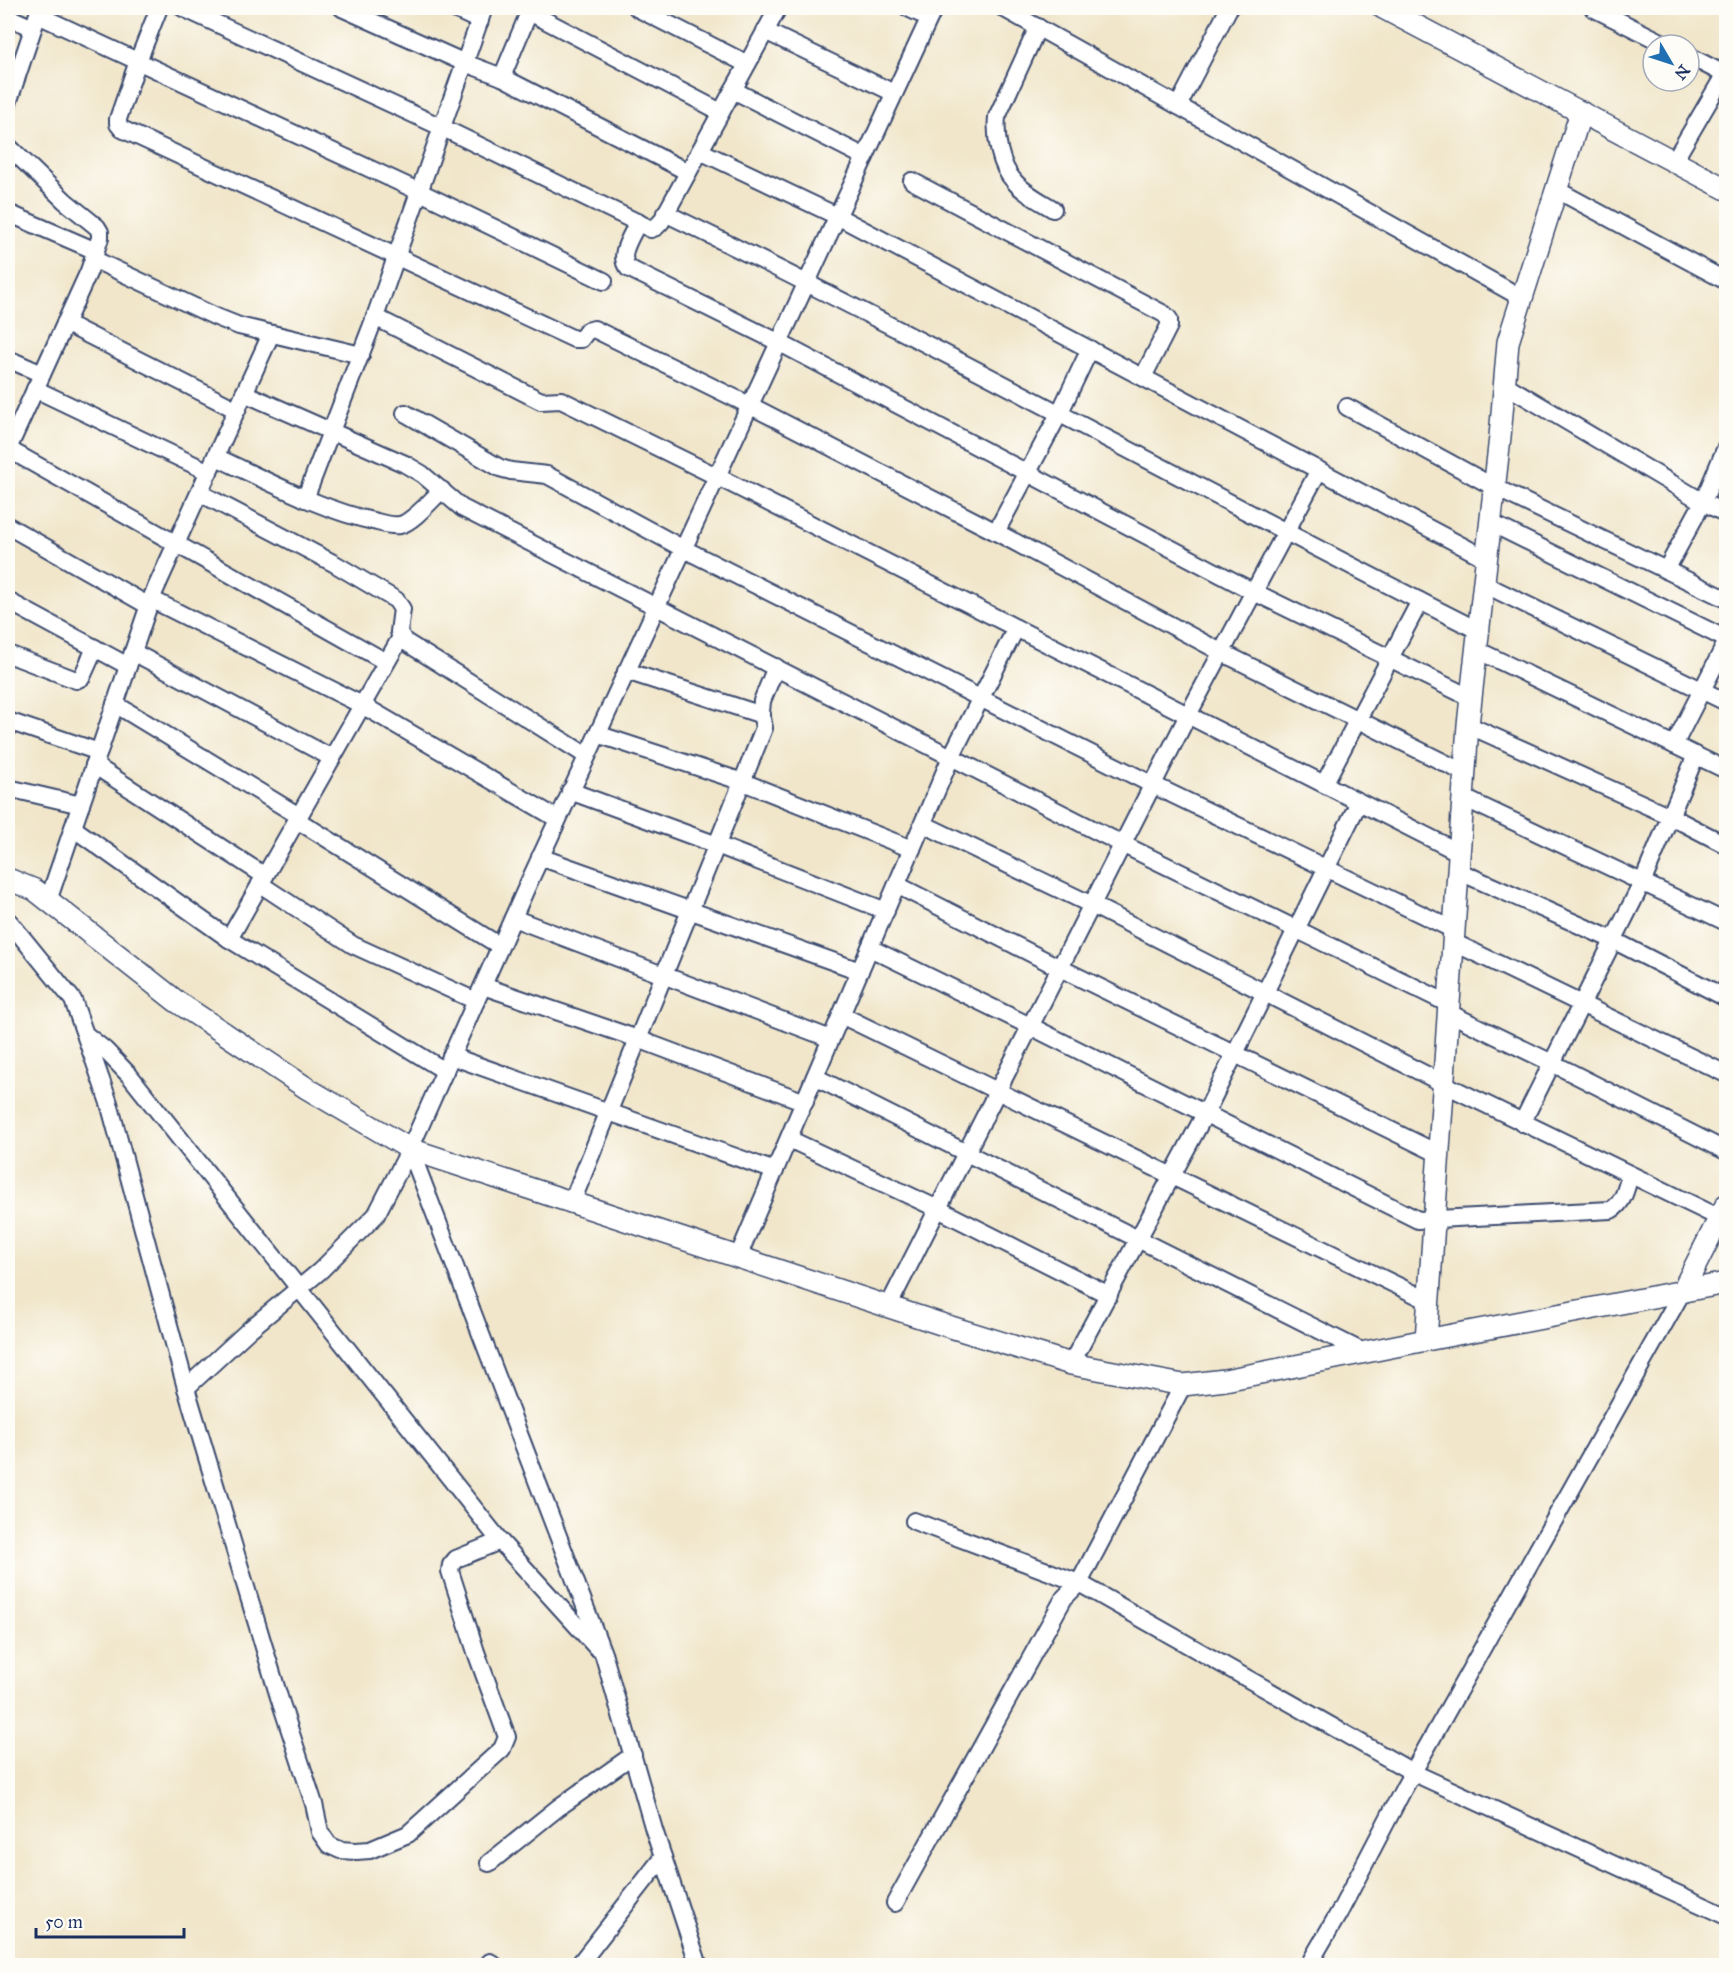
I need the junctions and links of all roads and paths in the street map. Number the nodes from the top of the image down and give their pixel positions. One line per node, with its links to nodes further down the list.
1 (159, 8): 19 (street)
2 (183, 8): 31 (street)
3 (342, 8): 21 (street)
4 (452, 8): 13 (street)
5 (637, 8): 22 (street)
6 (908, 8): 12 (street)
7 (1003, 8): 16 (street)
8 (1229, 8): 28 (street)
9 (1383, 8): 30 (street)
10 (1593, 8): 18 (street)
11 (772, 9): 17 (street)
12 (932, 13): 26 (street)
13 (482, 14): 21 (street)
14 (8, 17): 15 (street)
15 (37, 17): 19 (street); 27 (street)
16 (1038, 27): 28 (street); 41 (street)
17 (765, 31): 22 (street); 26 (street)
18 (1643, 33)
19 (138, 61): 40 (street); 47 (street)
20 (1701, 62): 23 (street)
21 (465, 63): 24 (street); 31 (street)
22 (747, 64): 25 (street)
23 (1726, 74): 35 (street)
24 (502, 77): 29 (street); 36 (street)
25 (733, 90): 29 (street); 34 (street)
26 (894, 93): 34 (street)
27 (8, 103)
28 (1178, 105): 51 (street)
29 (721, 112): 33 (street)
30 (1581, 112): 35 (street); 39 (street)
31 (441, 127): 40 (street); 45 (street)
32 (8, 146): 46 (street)
33 (700, 151): 36 (street); 44 (street)
34 (865, 157): 44 (street)
35 (1674, 161): 38 (street)
36 (688, 172): 43 (street)
37 (912, 181): 59 (street)
38 (1726, 189)
39 (1557, 190): 50 (street); 51 (street)
40 (418, 191): 47 (street); 48 (street)
41 (1053, 209)
42 (8, 213): 46 (street)
43 (665, 213): 45 (street); 49 (street)
44 (837, 216): 49 (street); 56 (street)
45 (638, 222): 55 (street)
46 (94, 255): 53 (street); 54 (street)
47 (395, 256): 52 (street); 63 (street)
48 (604, 281)
49 (806, 281): 55 (street); 67 (street)
50 (1726, 281)
51 (1522, 298): 61 (street)
52 (375, 317): 57 (street); 74 (street)
53 (65, 323): 60 (street); 65 (street)
54 (271, 334): 57 (street); 62 (street)
55 (778, 342): 63 (street); 73 (street)
56 (1089, 349): 59 (street); 67 (street)
57 (361, 355): 68 (street)
58 (8, 360): 60 (street)
59 (1143, 377): 72 (street)
60 (38, 381): 70 (street); 71 (street)
61 (1504, 384): 75 (street); 79 (street)
62 (244, 393): 65 (street); 68 (street)
63 (749, 405): 74 (street); 83 (street)
64 (1347, 407): 75 (street)
65 (237, 410): 71 (street)
66 (405, 413): 86 (street)
67 (1059, 414): 73 (street); 84 (street)
68 (332, 432): 76 (street); 78 (street)
69 (1726, 447): 79 (street)
70 (8, 449): 85 (street)
71 (212, 464): 77 (street); 78 (street)
72 (1319, 470): 84 (street); 87 (street)
73 (1028, 472): 83 (street); 90 (street)
74 (716, 476): 86 (street); 96 (street)
75 (1494, 487): 81 (street); 88 (street)
76 (442, 490): 78 (street); 95 (street)
77 (200, 493): 85 (street); 97 (street)
78 (305, 498)
79 (1703, 502): 80 (street); 88 (street)
80 (1726, 514)
81 (1491, 523): 87 (street); 99 (street)
82 (8, 526): 94 (street)
83 (996, 532): 101 (street)
84 (1285, 533): 90 (street); 93 (street)
85 (177, 546): 94 (street); 105 (street)
86 (682, 548): 95 (street); 110 (street)
87 (1487, 559): 89 (street)
88 (1666, 570): 91 (street)
89 (1484, 585): 98 (street); 108 (street)
90 (1254, 592): 101 (street); 103 (street)
91 (1726, 599)
92 (8, 601): 100 (street)
93 (1419, 601): 98 (street); 103 (street)
94 (150, 603): 104 (street); 113 (street)
95 (656, 606): 106 (street); 107 (street)
96 (1016, 628): 110 (street); 114 (street)
97 (401, 637): 105 (street); 122 (street)
98 (1478, 640): 109 (street); 120 (street)
99 (1726, 641): 108 (street)
100 (95, 648): 102 (street); 104 (street)
101 (1221, 652): 114 (street); 116 (street)
102 (8, 654)
103 (1390, 658): 109 (street); 116 (street)
104 (131, 659): 112 (street); 124 (street)
105 (386, 662): 113 (street)
106 (777, 667): 115 (street); 123 (street)
107 (626, 671): 115 (street); 119 (street)
108 (1702, 690): 111 (street); 120 (street)
109 (1471, 698): 118 (street)
110 (982, 699): 123 (street); 130 (street)
111 (1726, 702)
112 (115, 704): 125 (street); 137 (street)
113 (362, 705): 124 (street); 138 (street)
114 (1188, 715): 129 (street); 130 (street)
115 (762, 716): 128 (street)
116 (1359, 720): 127 (street); 129 (street)
117 (8, 721): 125 (street)
118 (1468, 725): 127 (street); 136 (street)
119 (597, 734): 122 (street); 128 (street)
120 (1674, 745): 121 (street)
121 (1696, 755): 126 (street); 136 (street)
122 (587, 756): 132 (street)
123 (951, 757): 139 (street); 142 (street)
124 (332, 758): 137 (street)
125 (97, 759): 135 (street); 149 (street)
126 (1726, 770)
127 (1465, 772): 133 (street)
128 (743, 782): 141 (street); 144 (street)
129 (1324, 784): 134 (street)
130 (1153, 785): 142 (street); 147 (street)
131 (8, 788): 135 (street)
132 (570, 791): 138 (street); 141 (street)
133 (1464, 798): 146 (street); 150 (street)
134 (1359, 802): 146 (street); 147 (street)
135 (81, 806): 140 (street)
136 (1670, 816): 143 (street); 150 (street)
137 (298, 818): 149 (street); 163 (street)
138 (558, 819): 145 (street)
139 (923, 824): 144 (street); 153 (street)
140 (73, 828): 152 (street); 161 (street)
141 (717, 844): 154 (street); 155 (street)
142 (1122, 844): 153 (street); 159 (street)
143 (1726, 844)
144 (912, 849): 151 (street)
145 (540, 857): 154 (street); 156 (street)
146 (1459, 862): 160 (street); 162 (street)
147 (1325, 868): 159 (street); 160 (street)
148 (8, 879): 152 (street)
149 (263, 880): 161 (street); 168 (street)
150 (1643, 880): 158 (street); 162 (street)
151 (897, 885): 155 (street); 165 (street)
152 (48, 901): 190 (street)
153 (1092, 905): 165 (street); 169 (street)
154 (690, 911): 166 (street); 167 (street)
155 (885, 911): 164 (street)
156 (513, 918): 163 (street); 167 (street)
157 (8, 920): 175 (street)
158 (1726, 922)
159 (1297, 929): 169 (street); 172 (street)
160 (1454, 936): 171 (street); 172 (street)
161 (229, 939): 179 (street)
162 (1613, 940): 170 (street); 171 (street)
163 (500, 946): 168 (street)
164 (870, 948): 166 (street); 174 (street)
165 (1060, 968): 174 (street); 178 (street)
166 (860, 971): 173 (street)
167 (664, 975): 176 (street); 177 (street)
168 (479, 994): 176 (street); 179 (street)
169 (1265, 994): 178 (street); 183 (street)
170 (1726, 998)
171 (1582, 1003): 180 (street); 181 (street)
172 (1449, 1008): 180 (street); 183 (street)
173 (842, 1015): 177 (street); 184 (street)
174 (1030, 1026): 184 (street); 187 (street)
175 (85, 1034): 204 (street); 213 (street)
176 (638, 1039): 185 (street); 186 (street)
177 (831, 1039): 182 (street)
178 (1235, 1054): 187 (street); 193 (street)
179 (448, 1063): 186 (street); 190 (street)
180 (1552, 1063): 188 (street); 192 (street)
181 (1726, 1074)
182 (815, 1077): 185 (street); 191 (street)
183 (1444, 1084): 188 (street); 193 (street)
184 (998, 1090): 191 (street); 195 (street)
185 (805, 1102): 189 (street)
186 (609, 1111): 194 (street); 197 (street)
187 (1205, 1114): 195 (street); 200 (street)
188 (1522, 1122): 196 (street)
189 (789, 1139): 194 (street); 198 (street)
190 (410, 1149): 197 (street); 204 (street); 217 (street)
191 (967, 1151): 198 (street); 201 (street)
192 (1726, 1151)
193 (1439, 1154): 200 (street)
194 (775, 1171): 202 (street)
195 (1171, 1175): 201 (street); 207 (street)
196 (1630, 1175): 199 (street); 200 (street)
197 (572, 1202): 202 (street)
198 (938, 1209): 206 (street); 208 (street)
199 (1723, 1211): 205 (street)
200 (1434, 1220): 207 (street)
201 (1138, 1238): 206 (street); 210 (street)
202 (738, 1257): 208 (street)
203 (1726, 1283): 205 (street)
204 (300, 1287): 213 (street); 215 (street)
205 (1682, 1292): 209 (street); 219 (street)
206 (1109, 1295): 211 (street)
207 (1429, 1301): 209 (street)
208 (888, 1307): 211 (street)
209 (1426, 1340): 210 (street)
210 (1363, 1352): 212 (street)
211 (1071, 1364): 212 (street)
212 (1183, 1385): 216 (street)
213 (186, 1388): 215 (street)
214 (914, 1521): 216 (street)
215 (501, 1540): 217 (street)
216 (1079, 1583): 219 (street); 222 (street)
217 (604, 1656): 218 (street)
218 (633, 1755): 220 (street); 221 (street)
219 (1414, 1773): 223 (street); 226 (street)
220 (663, 1857): 224 (street); 225 (street)
221 (489, 1863)
222 (895, 1903)
223 (1726, 1916)
224 (692, 1962)
225 (578, 1965)
226 (1308, 1965)

